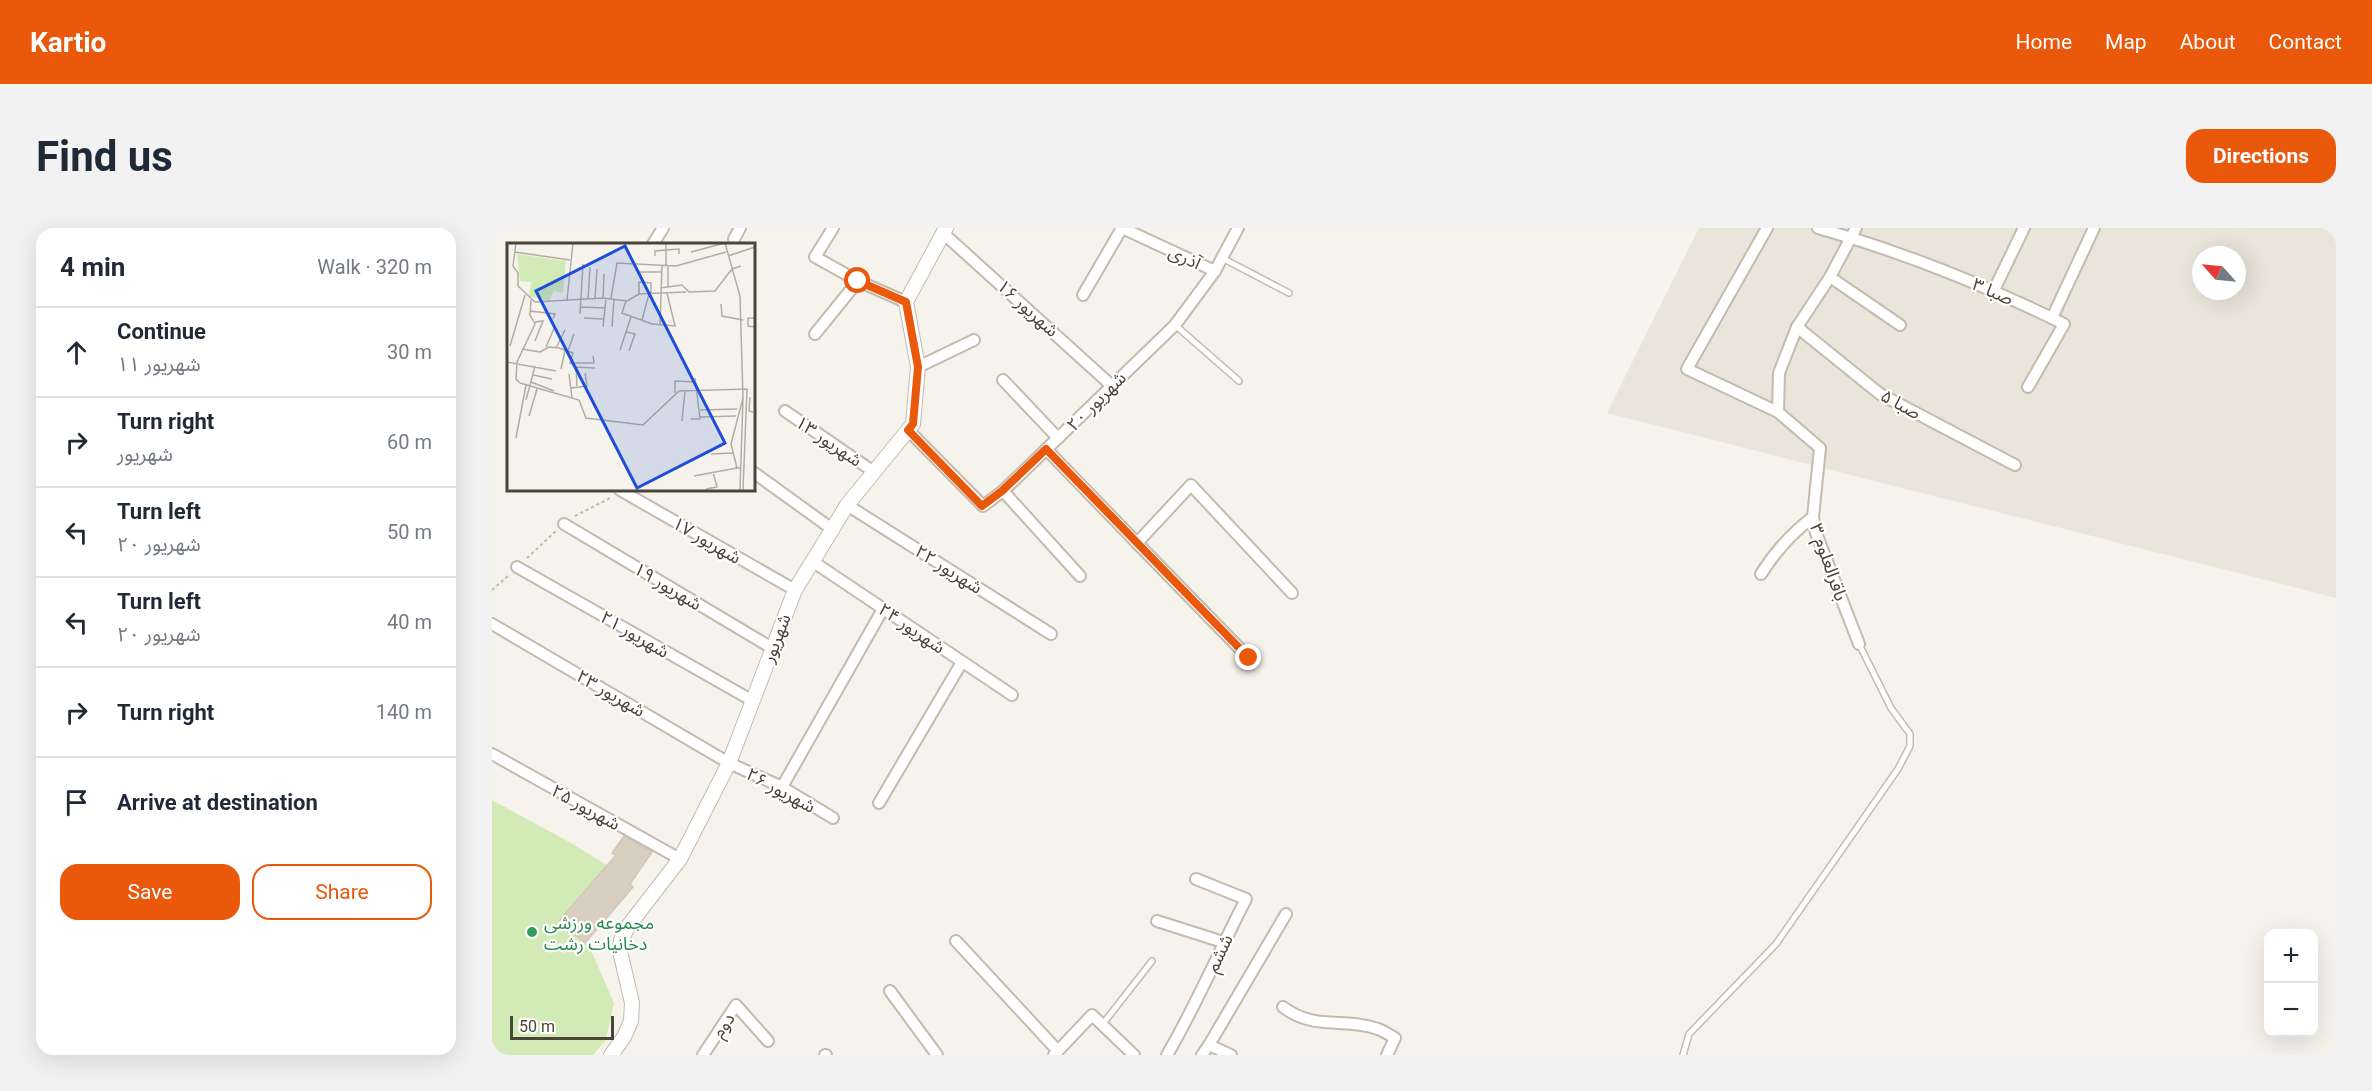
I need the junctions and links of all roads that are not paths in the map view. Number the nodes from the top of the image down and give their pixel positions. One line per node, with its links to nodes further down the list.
1 (663, 228): 13 (street)
2 (740, 228): 12 (street)
3 (833, 228): 17 (street)
4 (1122, 228): 15 (street, آذری); 20 (street)
5 (1238, 228): 14 (street, شهریور ۲۰)
6 (1767, 228): 34 (street)
7 (1818, 228): 11 (street, صبا ۳)
8 (2024, 228): 18 (street)
9 (2094, 228): 22 (street)
10 (944, 230): 21 (street); 31 (street, شهریور ۱۶)
11 (1854, 233): 16 (street); 18 (street, صبا ۳)
12 (734, 239)
13 (654, 243)
14 (1222, 258): 15 (street, شهریور ۲۰); 19 (lane)
15 (1215, 271): 23 (street, شهریور ۲۰)
16 (1830, 277): 24 (street); 25 (street)
17 (858, 281): 21 (street); 26 (street)
18 (1994, 290): 22 (street, صبا ۳)
19 (1289, 293)
20 (1083, 295)
21 (906, 302): 28 (street, شهریور)
22 (2052, 318): 32 (street)
23 (1175, 325): 30 (lane); 31 (street, شهریور ۲۰)
24 (1900, 325)
25 (1797, 327): 34 (street); 38 (street, صبا ۵)
26 (815, 334)
27 (974, 340): 28 (street)
28 (918, 367): 35 (street, شهریور)
29 (1003, 380): 36 (street)
30 (1239, 381)
31 (1111, 385): 36 (street, شهریور ۲۰)
32 (2028, 387)
33 (784, 411): 39 (street, شهریور ۱۳)
34 (1778, 412): 44 (street, باقرالعلوم ۳)
35 (908, 430): 39 (street, شهریور); 42 (street, شهریور ۲۰)
36 (1058, 438): 37 (street, شهریور ۲۰)
37 (1046, 449): 42 (street, شهریور ۲۰); 47 (street)
38 (2015, 465)
39 (874, 472): 43 (street, شهریور)
40 (754, 473): 46 (street)
41 (620, 490): 52 (street, شهریور ۱۷)
42 (1002, 491): 51 (street)
43 (847, 505): 46 (street, شهریور); 56 (street, شهریور ۲۲)
44 (1813, 517): 50 (street); 57 (street, باقرالعلوم ۳)
45 (564, 524): 58 (street, شهریور ۱۹)
46 (832, 529): 48 (street, شهریور)
47 (1137, 543): 53 (street); 59 (street)
48 (812, 561): 52 (street, شهریور); 54 (street, شهریور ۲۴)
49 (517, 567): 62 (street, شهریور ۲۱)
50 (1761, 574)
51 (1080, 576)
52 (795, 590): 58 (street, شهریور)
53 (1292, 593)
54 (884, 609): 60 (street, شهریور ۲۴); 65 (street)
55 (492, 624): 64 (street, شهریور ۲۳)
56 (1051, 634)
57 (1859, 644): 89 (lane)
58 (772, 648): 62 (street, شهریور)
59 (1249, 658)
60 (962, 662): 61 (street, شهریور ۲۴); 66 (street)
61 (1012, 695)
62 (753, 700): 64 (street, شهریور)
63 (492, 754): 68 (street, شهریور ۲۵)
64 (729, 763): 65 (street, شهریور ۲۶); 68 (street, شهریور)
65 (782, 787): 67 (street, شهریور ۲۶)
66 (879, 803)
67 (832, 818)
68 (680, 859): 81 (street, شهریور)
69 (1196, 879): 73 (street, ششم)
70 (1286, 914): 79 (street)
71 (1157, 921): 73 (street)
72 (956, 941): 80 (street)
73 (1223, 942): 85 (street, ششم)
74 (1152, 961): 77 (lane)
75 (890, 991): 83 (street)
76 (1282, 1007): 88 (street)
77 (1102, 1025): 80 (street); 84 (street)
78 (768, 1041): 82 (street, دوم)
79 (1209, 1045): 86 (street); 87 (street)
80 (1056, 1053)
81 (611, 1055)
82 (703, 1055)
83 (937, 1055)
84 (1134, 1055)
85 (1167, 1055)
86 (1202, 1055)
87 (1231, 1055)
88 (1388, 1055)
89 (1683, 1055)

